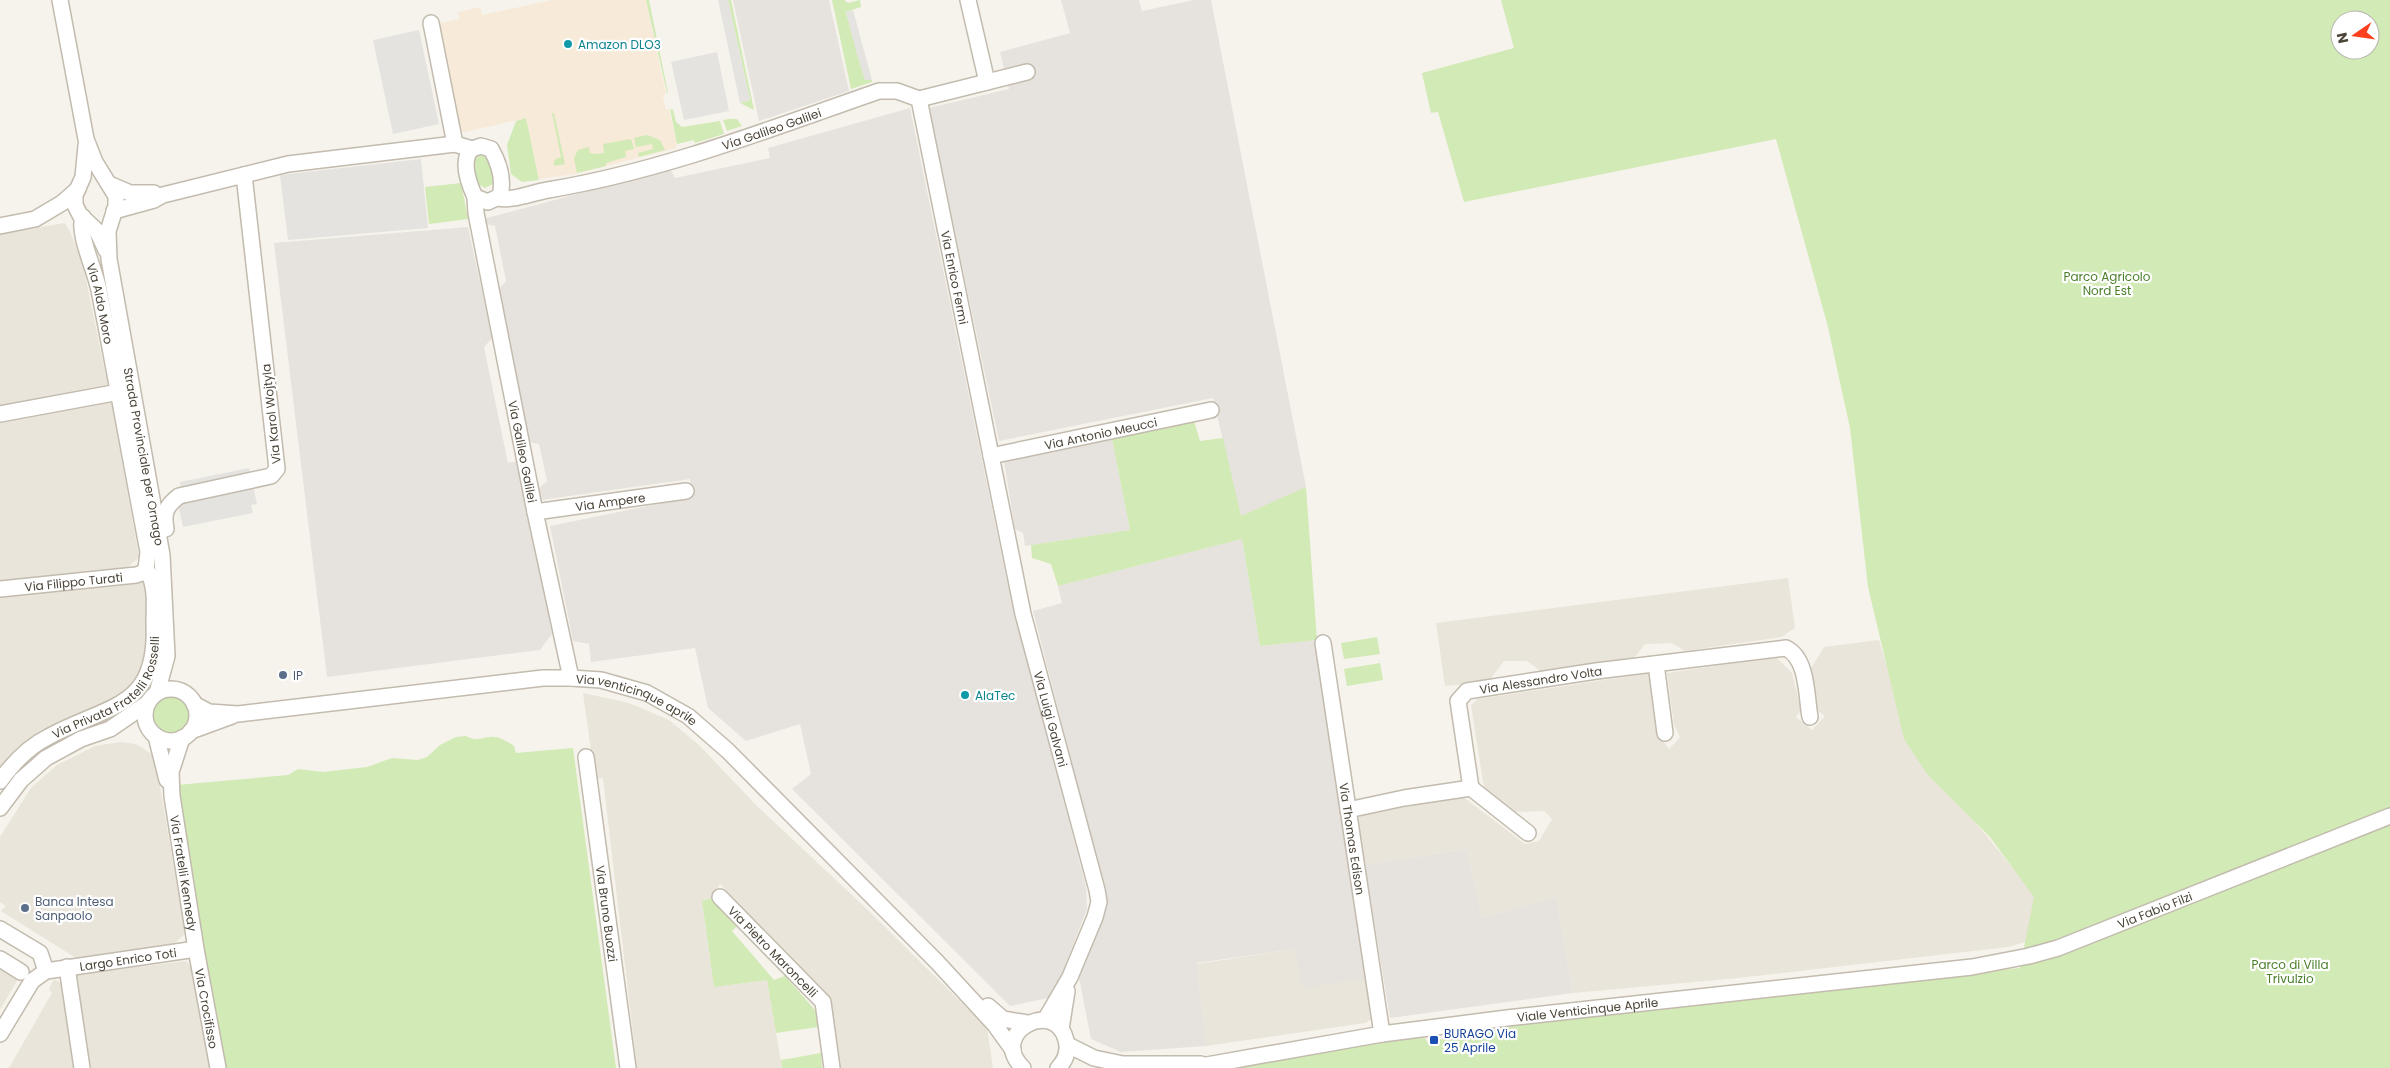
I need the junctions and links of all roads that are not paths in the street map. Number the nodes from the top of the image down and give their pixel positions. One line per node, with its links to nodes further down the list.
1 (60, 0): 7 (street, Strada Provinciale per Ornago)
2 (968, 0): 5 (street)
3 (431, 23): 8 (street)
4 (1027, 72): 5 (street)
5 (986, 82): 6 (street)
6 (919, 99): 16 (street, Via Galileo Galilei); 27 (street, Via Enrico Fermi)
7 (86, 139): 14 (street, Strada Provinciale per Ornago); 15 (street, Strada Provinciale per Ornago)
8 (454, 144): 9 (street); 10 (street)
9 (434, 148): 11 (street); 12 (street)
10 (472, 149): 11 (street); 13 (street)
11 (467, 166): 18 (street)
12 (244, 175): 17 (street); 31 (street, Via Karol Wojtyla)
13 (501, 180): 16 (street); 18 (street)
14 (109, 183): 15 (street); 17 (street); 20 (street, Strada Provinciale per Ornago)
15 (79, 187): 19 (street); 21 (street, Strada Provinciale per Ornago)
16 (533, 192): 18 (street, Via Galileo Galilei)
17 (163, 195): 20 (street)
18 (487, 199): 29 (street, Via Galileo Galilei)
19 (49, 211): 21 (street); 22 (street)
20 (113, 212): 21 (street); 23 (street, Strada Provinciale per Ornago)
21 (84, 218): 23 (street, Strada Provinciale per Ornago); 24 (street, Via Aldo Moro)
22 (0, 226)
23 (109, 259): 31 (street, Strada Provinciale per Ornago)
24 (119, 392): 26 (street); 30 (street, Via Aldo Moro)
25 (1211, 410): 27 (street, Via Antonio Meucci)
26 (0, 414)
27 (991, 456): 63 (street, Via Luigi Galvani)
28 (686, 490): 29 (street, Via Ampere)
29 (535, 512): 36 (street, Via Galileo Galilei)
30 (146, 569): 32 (street, Via Filippo Turati); 47 (street, Via Privata Fratelli Rosselli)
31 (163, 571): 34 (street, Strada Provinciale per Ornago)
32 (0, 589)
33 (1323, 643): 51 (street, Via Thomas Edison)
34 (166, 656): 37 (street, Strada Provinciale per Ornago); 38 (street, Strada Provinciale per Ornago)
35 (1656, 664): 41 (street, Via Alessandro Volta); 43 (street); 48 (street, Via Alessandro Volta)
36 (571, 678): 40 (street, Via venticinque aprile); 58 (street, Via venticinque aprile)
37 (182, 692): 38 (street); 39 (street)
38 (152, 698): 42 (street); 44 (street)
39 (194, 704): 40 (street, Via venticinque aprile); 45 (street)
40 (238, 714): 45 (street, Via venticinque aprile)
41 (1810, 717)
42 (110, 729): 44 (street); 50 (street)
43 (1665, 733)
44 (154, 734): 45 (street); 49 (street, Via Fratelli Kennedy)
45 (186, 734): 49 (street, Via Fratelli Kennedy)
46 (586, 757): 74 (street, Via Bruno Buozzi)
47 (0, 781)
48 (1471, 788): 51 (street); 53 (street)
49 (172, 796): 56 (street, Via Fratelli Kennedy)
50 (0, 808)
51 (1348, 810): 68 (street, Via Thomas Edison)
52 (2390, 816): 62 (street, Via Fabio Filzi)
53 (1528, 833)
54 (720, 897): 75 (street, Via Pietro Maroncelli)
55 (0, 929): 60 (street)
56 (196, 949): 59 (street, Largo Enrico Toti); 73 (street, Via Crocifisso)
57 (0, 959): 61 (street)
58 (937, 962): 65 (street, Via venticinque aprile); 70 (street, Via venticinque aprile)
59 (64, 967): 60 (street, Largo Enrico Toti); 72 (street)
60 (46, 971): 67 (street)
61 (21, 972)
62 (1912, 974): 68 (street, Viale Venticinque Aprile)
63 (1070, 977): 64 (street, Via Luigi Galvani); 66 (street, Via Luigi Galvani)
64 (1045, 1020): 65 (street); 66 (street)
65 (1027, 1024): 70 (street)
66 (1061, 1029): 69 (street)
67 (0, 1034)
68 (1382, 1034): 71 (street, Viale Venticinque Aprile)
69 (1068, 1045): 71 (street, Viale Venticinque Aprile); 76 (street)
70 (1018, 1062)
71 (1207, 1063): 78 (street, Viale Venticinque Aprile)
72 (82, 1068)
73 (218, 1068)
74 (628, 1068)
75 (832, 1068)
76 (1058, 1068): 77 (street)
77 (1072, 1068)
78 (1190, 1068)

